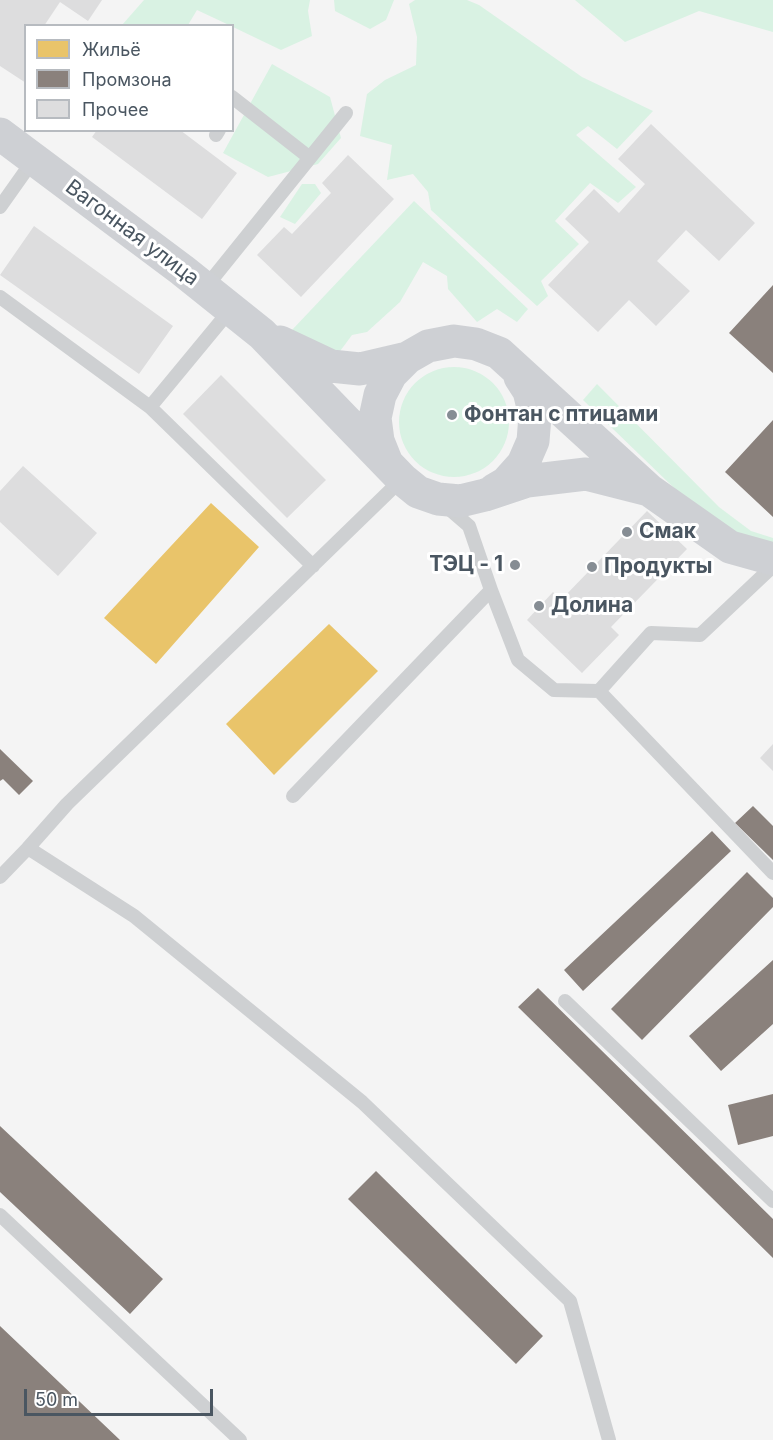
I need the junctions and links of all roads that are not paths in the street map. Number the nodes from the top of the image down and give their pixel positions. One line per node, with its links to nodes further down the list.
1 (235, 105): 4 (lane)
2 (346, 113): 4 (lane)
3 (0, 134): 5 (street, Вагонная улица)
4 (310, 158): 7 (lane)
5 (34, 159): 6 (lane); 7 (street, Вагонная улица)
6 (0, 207)
7 (205, 288): 9 (street, Вагонная улица)
8 (0, 297): 13 (lane)
9 (231, 309): 10 (street, Вагонная улица); 13 (lane)
10 (262, 334): 11 (street); 14 (street)
11 (407, 358): 12 (street); 14 (street)
12 (516, 370): 15 (street); 16 (street)
13 (150, 407): 19 (lane)
14 (394, 471): 17 (street); 19 (lane)
15 (650, 490): 16 (street); 18 (street)
16 (484, 495): 17 (street)
17 (438, 500): 21 (lane)
18 (773, 559)
19 (313, 566): 24 (lane)
20 (773, 566): 22 (lane)
21 (491, 590): 22 (lane); 23 (lane)
22 (599, 691): 25 (lane)
23 (293, 796)
24 (28, 848): 26 (lane); 31 (lane)
25 (773, 873)
26 (0, 877)
27 (565, 1001): 28 (lane)
28 (773, 1201)
29 (0, 1215): 30 (lane)
30 (240, 1440)
31 (609, 1440)

